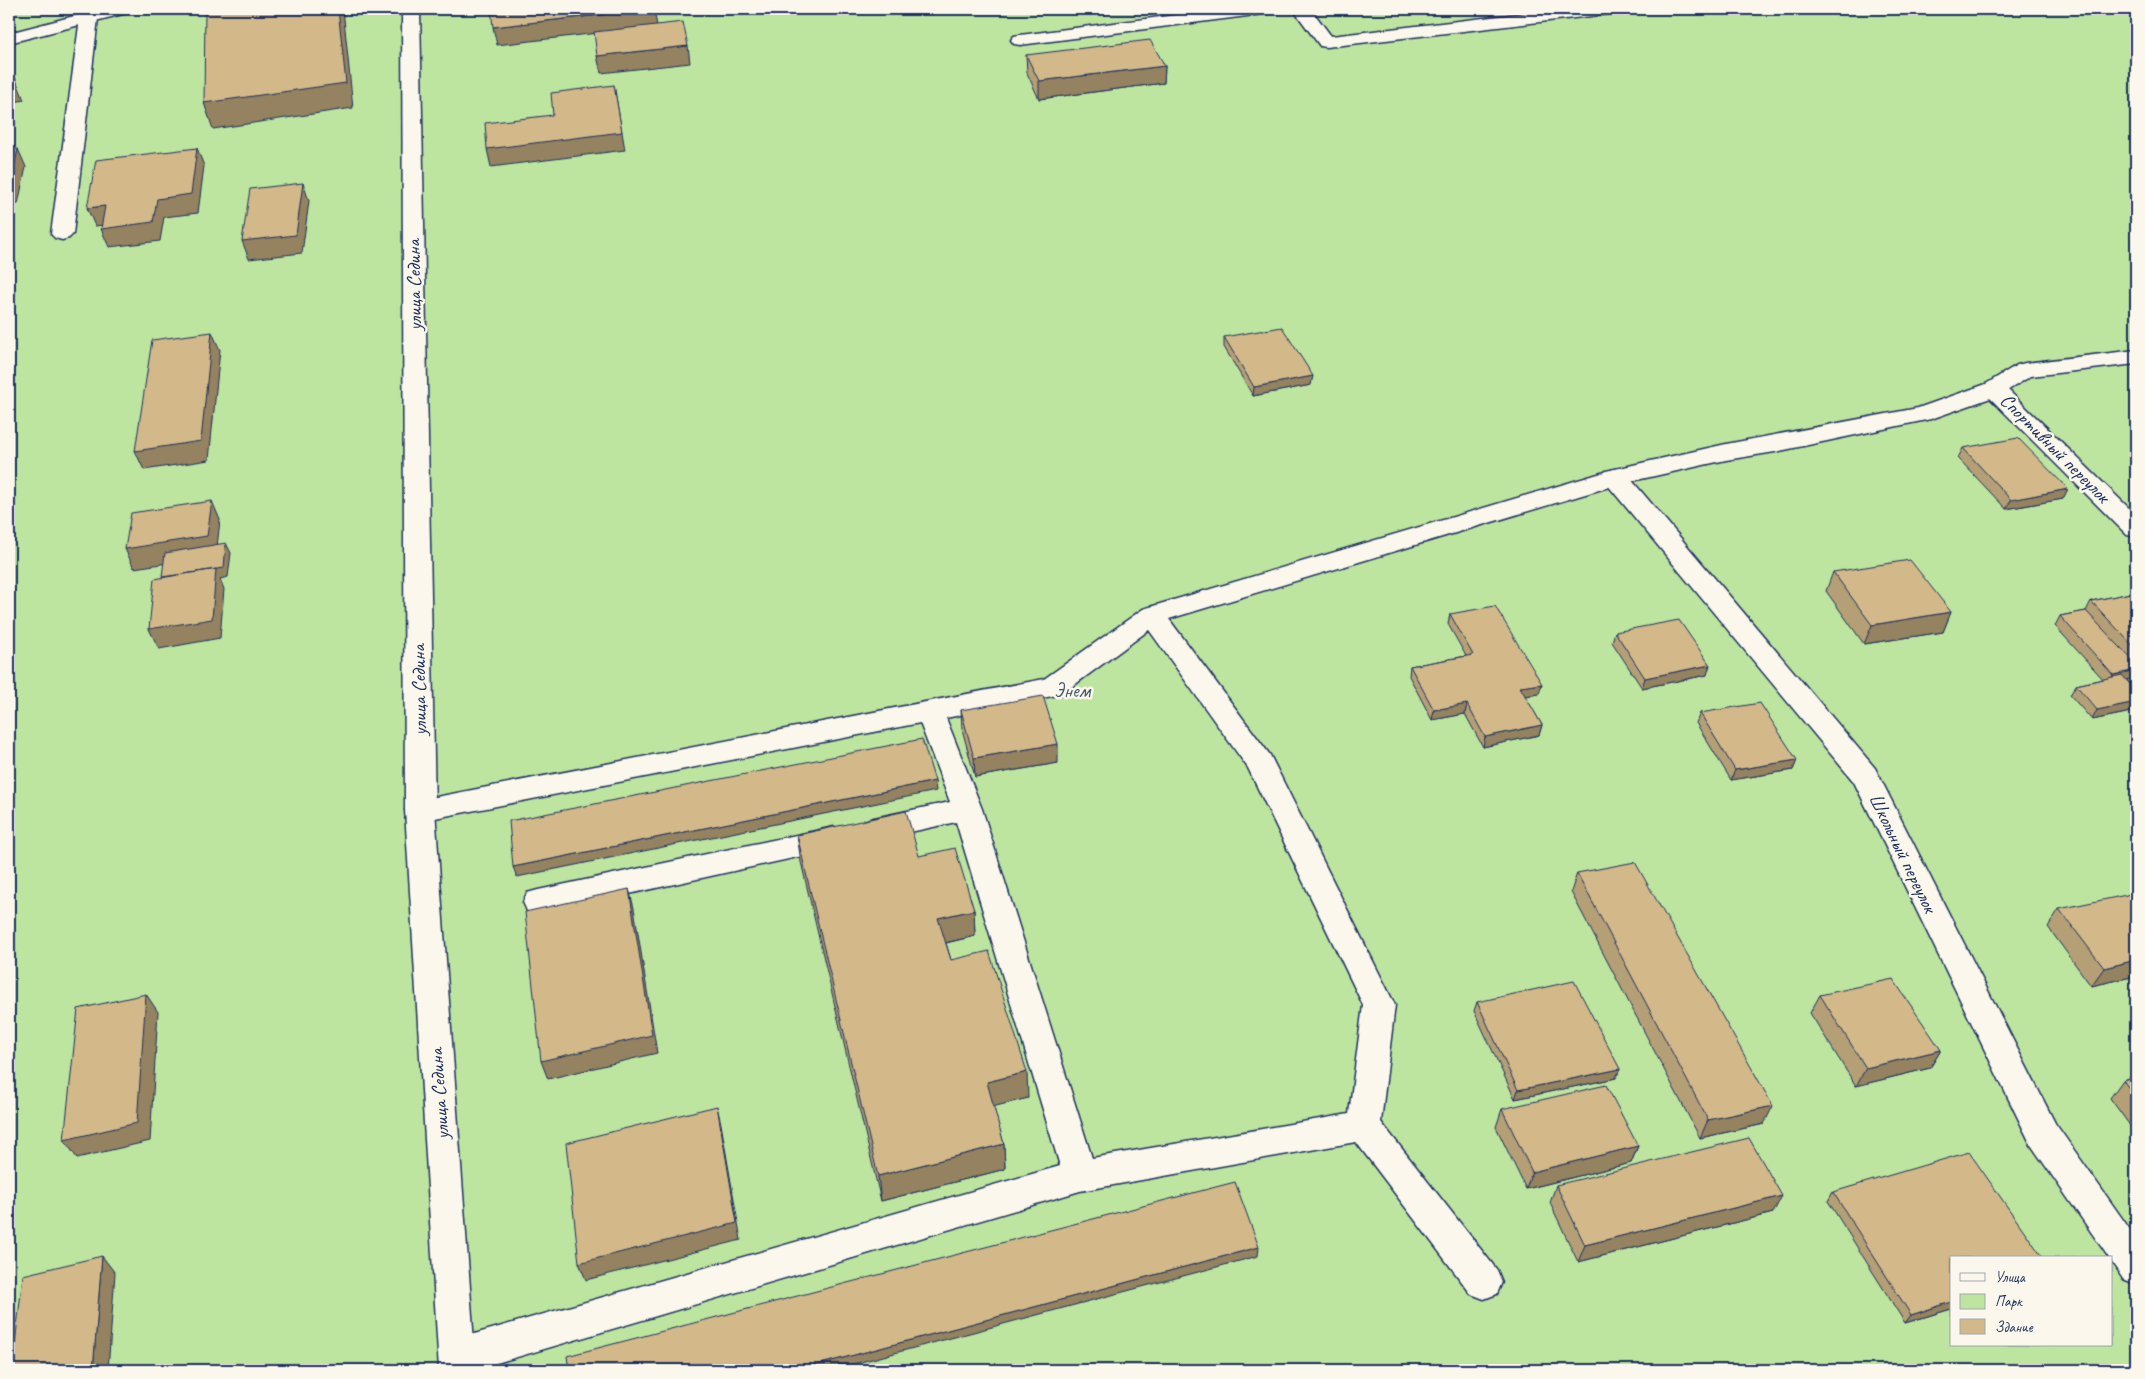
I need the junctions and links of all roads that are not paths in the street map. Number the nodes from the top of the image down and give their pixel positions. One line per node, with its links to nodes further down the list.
1 (121, 9): 7 (street)
2 (411, 9): 18 (street, улица Седина)
3 (1263, 9): 9 (street)
4 (1302, 9): 6 (street)
5 (1609, 9): 6 (street)
6 (1576, 10)
7 (89, 18): 8 (street); 10 (street)
8 (9, 38)
9 (1020, 40)
10 (62, 234)
11 (2136, 357): 12 (street)
12 (1994, 389): 13 (street); 14 (street, Спортивный переулок)
13 (1615, 477): 15 (street); 22 (street, Школьный переулок)
14 (2136, 529)
15 (1152, 616): 16 (street); 20 (street)
16 (930, 711): 17 (street); 18 (street)
17 (968, 809): 19 (street); 21 (street)
18 (420, 810): 24 (street, улица Седина)
19 (538, 902)
20 (1364, 1126): 21 (street); 23 (street)
21 (1080, 1176): 24 (street)
22 (2136, 1267)
23 (1484, 1282)
24 (457, 1363)

